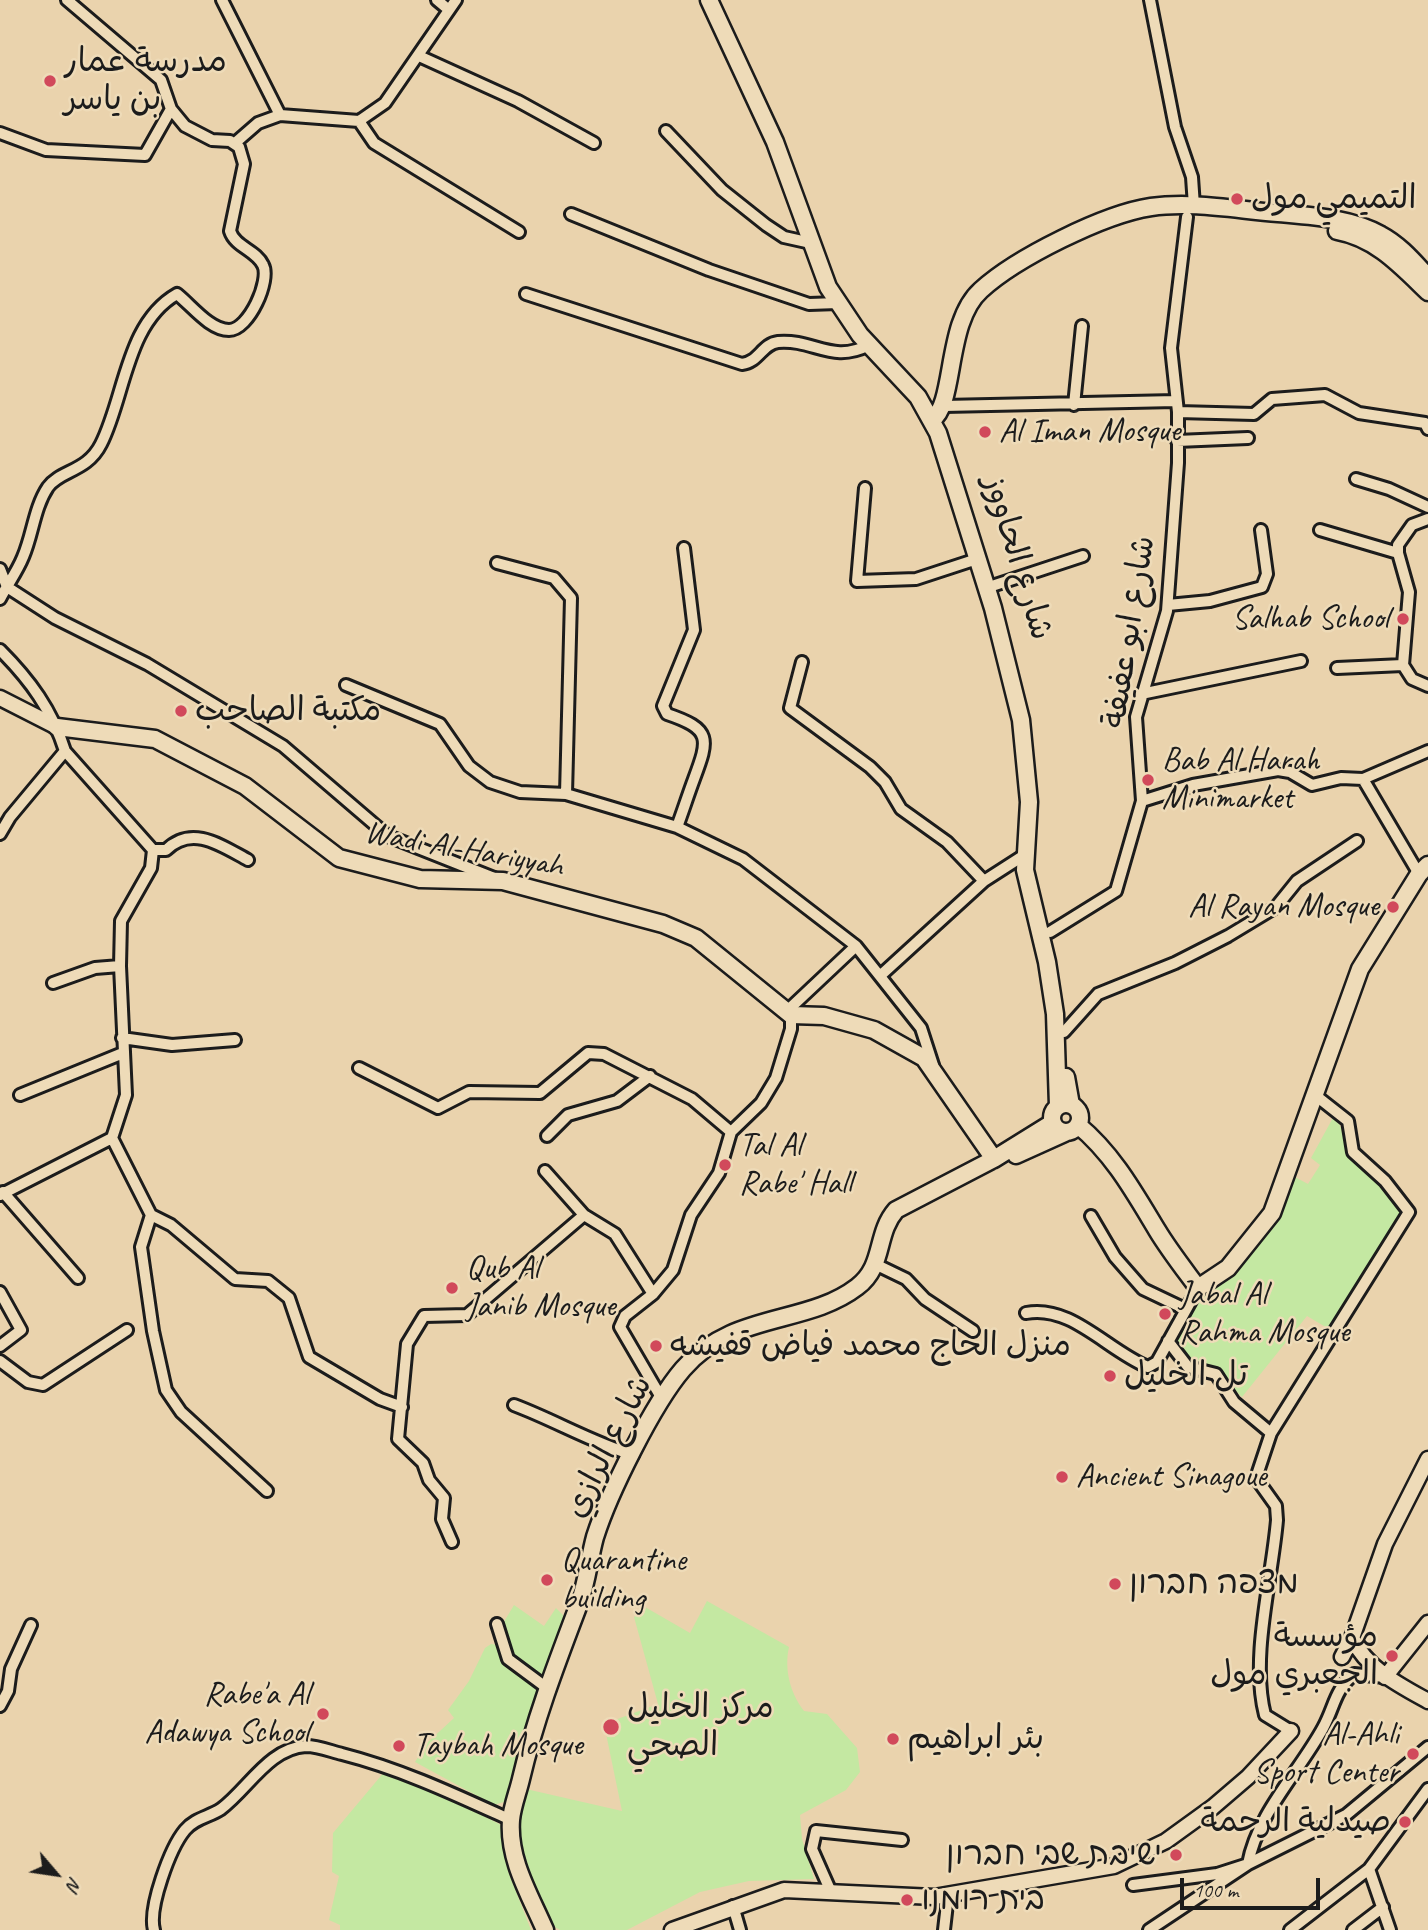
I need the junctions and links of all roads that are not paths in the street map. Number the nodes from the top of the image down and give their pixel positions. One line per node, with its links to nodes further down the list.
1 (67, 0): 9 (street)
2 (222, 0): 10 (street)
3 (437, 0): 7 (street)
4 (709, 0): 19 (main road)
5 (721, 0): 28 (main road, شارع الحاووز)
6 (1150, 0): 16 (street, شارع ابو عفيفة)
7 (452, 5): 8 (street)
8 (419, 56): 11 (street); 15 (street)
9 (171, 109): 13 (street); 14 (street)
10 (280, 115): 11 (street); 14 (street)
11 (359, 121): 18 (street)
12 (666, 131): 19 (street)
13 (0, 133)
14 (234, 143): 45 (street)
15 (594, 143)
16 (1190, 212): 20 (main road); 21 (main road); 27 (street, شارع ابو عفيفة); 28 (main road)
17 (572, 214): 23 (street)
18 (519, 232)
19 (811, 243): 23 (main road)
20 (1428, 277)
21 (1428, 292)
22 (526, 295): 25 (street)
23 (838, 303): 25 (main road)
24 (1082, 326): 26 (street)
25 (869, 345): 28 (main road)
26 (1074, 405): 27 (street); 28 (street)
27 (1177, 407): 29 (street); 31 (street, شارع ابو عفيفة)
28 (939, 414): 41 (main road); 44 (main road, شارع الحاووز)
29 (1428, 429)
30 (1248, 439): 31 (street)
31 (1177, 441): 47 (street, شارع ابو عفيفة)
32 (1356, 479): 34 (street)
33 (865, 488): 41 (street)
34 (1428, 507)
35 (1428, 519): 39 (street)
36 (1261, 530): 47 (street)
37 (1320, 530): 39 (street)
38 (684, 548): 63 (street)
39 (1398, 553): 51 (street)
40 (1083, 556): 44 (street)
41 (977, 559): 67 (main road)
42 (497, 562): 61 (street)
43 (0, 569): 45 (street)
44 (995, 585): 72 (main road, شارع الحاووز)
45 (7, 587): 46 (street); 70 (street)
46 (0, 600)
47 (1168, 605): 55 (street, شارع ابو عفيفة)
48 (0, 650): 57 (street)
49 (1301, 661): 55 (street)
50 (802, 662): 71 (street)
51 (1403, 665): 52 (street); 54 (street)
52 (1337, 668)
53 (346, 685): 61 (street)
54 (1428, 685)
55 (1141, 694): 62 (street, شارع ابو عفيفة)
56 (0, 698): 57 (street)
57 (57, 727): 58 (street); 70 (main road, Wadi Al-Hariyyah)
58 (65, 751): 64 (street); 66 (street)
59 (1428, 751): 60 (street)
60 (1363, 779): 62 (street); 69 (street)
61 (566, 793): 63 (street)
62 (1142, 801): 72 (street, شارع ابو عفيفة)
63 (677, 827): 73 (street)
64 (0, 834)
65 (1357, 841): 78 (street)
66 (153, 850): 68 (street); 74 (street)
67 (1026, 854): 71 (street); 87 (main road)
68 (248, 860)
69 (1423, 870): 85 (main road)
70 (503, 881): 77 (main road, Wadi Al-Hariyyah)
71 (984, 881): 75 (street)
72 (1050, 932): 78 (main road, شارع الحاووز)
73 (856, 946): 75 (street); 77 (street)
74 (120, 966): 76 (street); 79 (street)
75 (881, 975): 82 (street)
76 (53, 983)
77 (789, 1013): 82 (main road); 90 (street)
78 (1064, 1032): 87 (main road, شارع الحاووز)
79 (122, 1038): 80 (street); 81 (street)
80 (235, 1040)
81 (123, 1053): 86 (street); 92 (street)
82 (933, 1067): 93 (main road)
83 (359, 1068): 84 (street)
84 (650, 1076): 90 (street); 91 (street)
85 (1315, 1095): 101 (main road); 114 (street)
86 (20, 1096)
87 (1065, 1106): 88 (main road); 89 (main road)
88 (1052, 1123): 89 (main road); 93 (main road)
89 (1072, 1129): 93 (main road); 101 (main road)
90 (731, 1132): 103 (street)
91 (547, 1136)
92 (112, 1138): 95 (street); 96 (street)
93 (994, 1160): 99 (main road)
94 (545, 1171): 97 (street)
95 (1, 1194): 100 (street)
96 (151, 1215): 113 (street); 117 (street)
97 (584, 1215): 103 (street); 113 (street)
98 (1091, 1216): 104 (street)
99 (877, 1265): 107 (street); 111 (main road, شارع الرازي)
100 (78, 1278)
101 (1198, 1288): 104 (street)
102 (0, 1292): 109 (street)
103 (653, 1294): 111 (street)
104 (1185, 1309): 108 (street)
105 (1026, 1313): 108 (street)
106 (127, 1330): 110 (street)
107 (973, 1331)
108 (1168, 1341): 114 (street)
109 (0, 1346)
110 (0, 1361)
111 (662, 1399): 115 (main road, شارع الرازي)
112 (514, 1405): 115 (street)
113 (402, 1407): 118 (street)
114 (1271, 1433): 128 (street)
115 (633, 1455): 125 (main road, شارع الرازي)
116 (1428, 1459): 122 (street)
117 (267, 1491)
118 (452, 1542)
119 (1428, 1623): 124 (street)
120 (497, 1624): 125 (street)
121 (31, 1625): 127 (street)
122 (1352, 1638): 123 (street); 124 (street)
123 (1342, 1657)
124 (1385, 1677): 126 (street); 133 (street)
125 (547, 1688): 131 (main road, شارع الرازي)
126 (1428, 1701)
127 (0, 1706)
128 (1291, 1731): 137 (street)
129 (1428, 1746): 133 (street)
130 (1428, 1788): 134 (street)
131 (511, 1820): 140 (street); 141 (main road, شارع الرازي)
132 (902, 1840): 136 (street)
133 (1248, 1864): 135 (street); 145 (street)
134 (1369, 1869): 139 (street); 146 (street)
135 (1133, 1885)
136 (831, 1892): 137 (street); 138 (street)
137 (948, 1895): 144 (street)
138 (733, 1906): 142 (street); 143 (street)
139 (1383, 1907): 147 (street); 148 (street)
140 (154, 1930)
141 (545, 1930)
142 (672, 1930)
143 (740, 1930)
144 (944, 1930)
145 (1149, 1930)
146 (1290, 1930)
147 (1353, 1930)
148 (1390, 1930)

